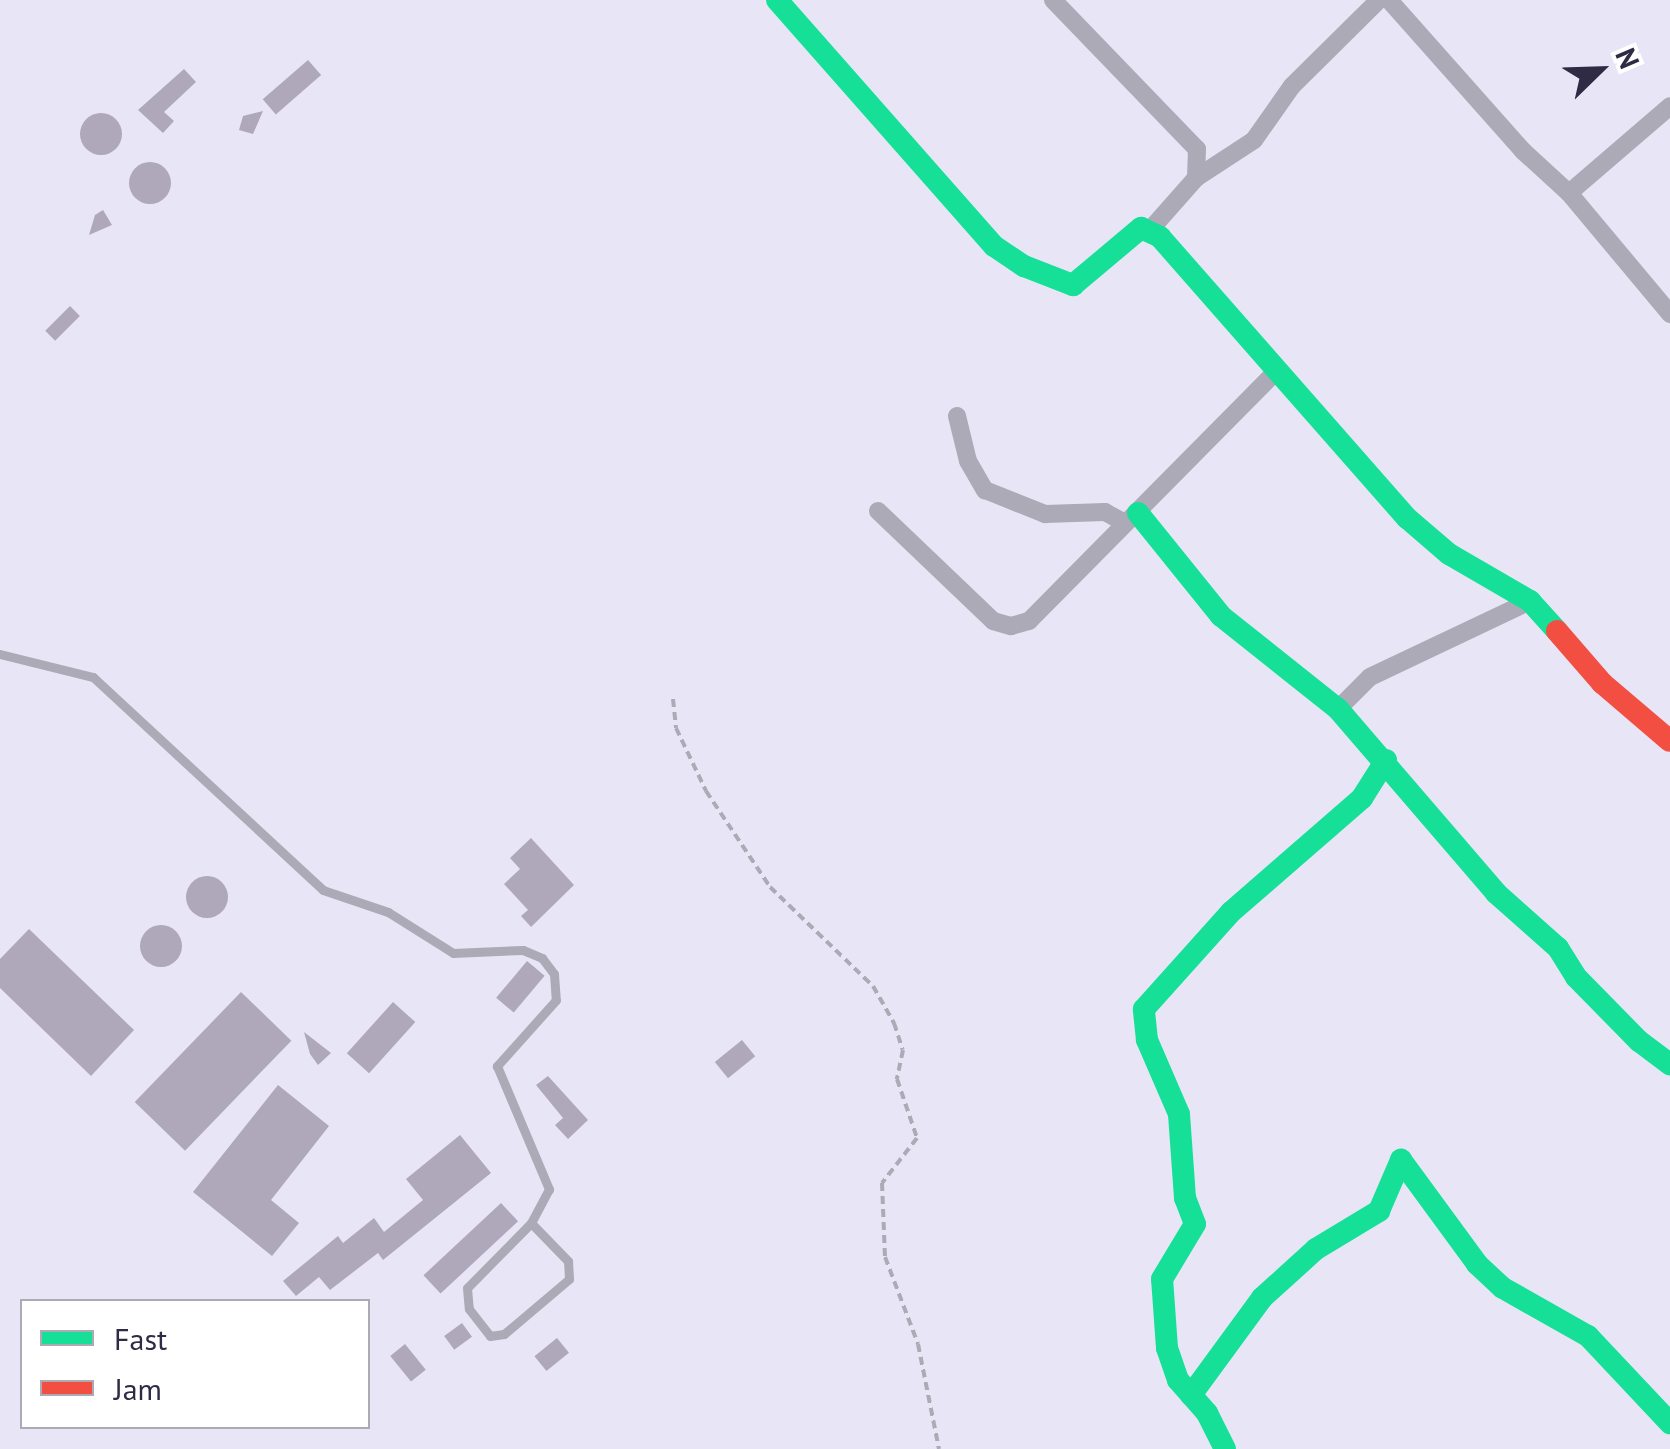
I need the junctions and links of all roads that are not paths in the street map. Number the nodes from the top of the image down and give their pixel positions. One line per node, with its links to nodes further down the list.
1 (777, 0): 8 (street)
2 (1054, 0): 6 (street)
3 (1379, 0): 6 (street)
4 (1389, 0): 7 (street)
5 (1670, 106): 7 (street)
6 (1196, 178): 8 (street)
7 (1569, 192): 9 (street)
8 (1150, 230): 10 (street)
9 (1670, 314)
10 (1275, 372): 13 (street); 14 (street)
11 (957, 416): 13 (street)
12 (878, 510): 13 (street)
13 (1132, 518): 16 (street)
14 (1530, 600): 16 (street); 17 (street)
15 (0, 654): 20 (lane)
16 (1338, 710): 18 (street)
17 (1670, 742)
18 (1386, 760): 19 (street); 21 (street)
19 (1670, 1064)
20 (531, 1222): 20 (lane)
21 (1191, 1394): 22 (street); 23 (street)
22 (1670, 1423)
23 (1226, 1449)

